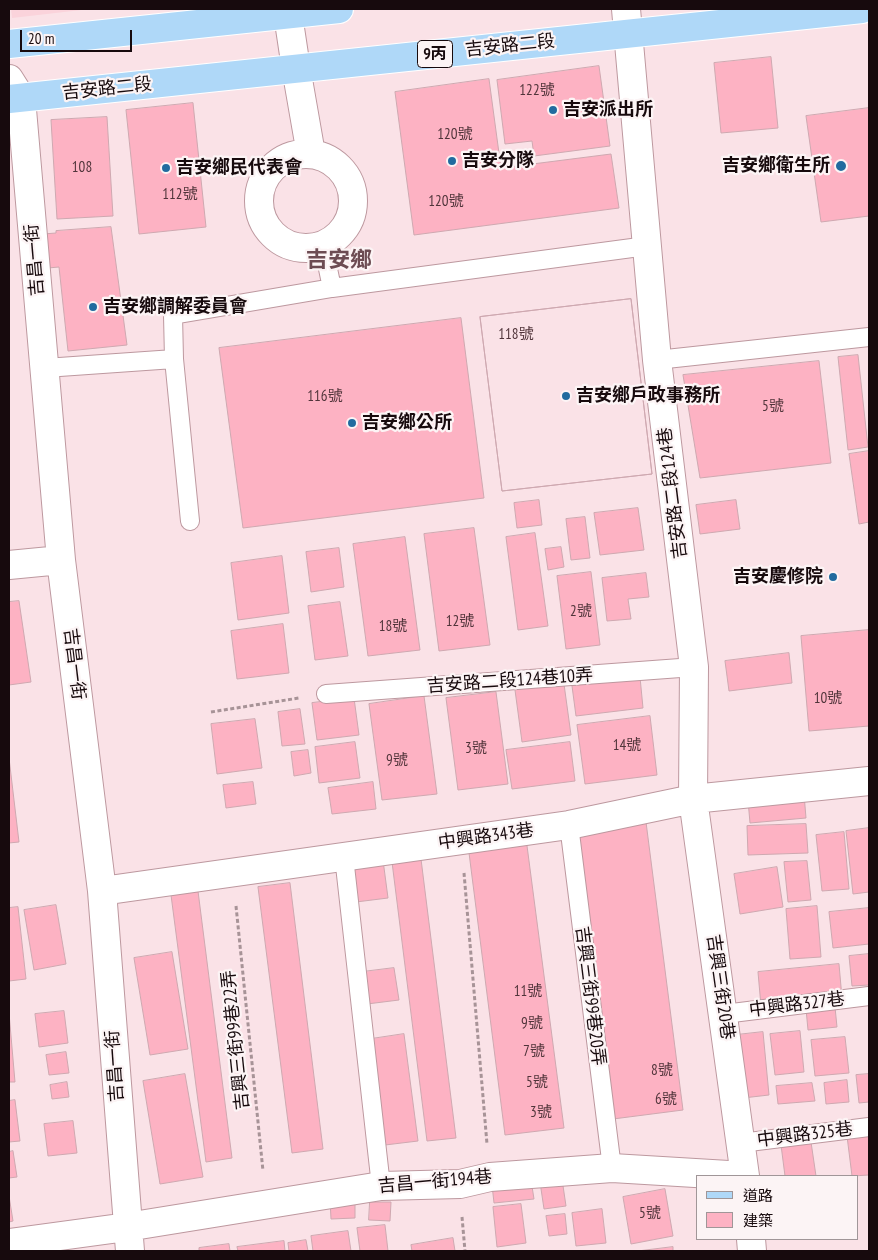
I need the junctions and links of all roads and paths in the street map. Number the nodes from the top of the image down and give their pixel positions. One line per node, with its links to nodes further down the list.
1 (339, 9): 3 (main road)
2 (862, 9): 4 (main road, 吉安路二段 / 9丙)
3 (288, 15): 5 (main road); 6 (street)
4 (627, 22): 6 (main road, 吉安路二段 / 9丙); 10 (street, 吉安路二段124巷)
5 (9, 44)
6 (296, 68): 7 (main road, 吉安路二段 / 9丙); 8 (street)
7 (13, 92): 15 (street, 吉昌一街)
8 (312, 154): 9 (street); 9 (street)
9 (323, 245): 11 (lane)
10 (647, 246): 11 (lane); 14 (street, 吉安路二段124巷)
11 (332, 288): 13 (lane)
12 (869, 336): 14 (lane)
13 (174, 359): 15 (lane); 16 (lane)
14 (657, 360): 19 (street, 吉安路二段124巷)
15 (45, 368): 17 (street, 吉昌一街)
16 (190, 521)
17 (61, 560): 18 (street); 28 (street, 吉昌一街)
18 (9, 565)
19 (694, 667): 20 (lane, 吉安路二段124巷10弄); 23 (street, 吉安路二段124巷)
20 (326, 694): 21 (path)
21 (211, 712)
22 (869, 781): 23 (street, 中興路343巷)
23 (693, 799): 24 (street, 中興路343巷); 30 (street, 吉興三街20巷)
24 (569, 825): 25 (street, 中興路343巷); 33 (lane, 吉興三街99巷20弄)
25 (461, 840): 26 (street, 中興路343巷); 36 (path)
26 (344, 857): 27 (street, 中興路343巷); 37 (lane)
27 (233, 873): 28 (street, 中興路343巷); 38 (path, 吉興三街99巷22弄)
28 (102, 892): 39 (street, 吉昌一街)
29 (869, 996): 30 (lane, 中興路327巷)
30 (724, 1014): 32 (street, 吉興三街20巷)
31 (869, 1127): 32 (lane, 中興路325巷)
32 (741, 1143): 35 (street, 吉興三街20巷)
33 (612, 1168): 34 (street, 吉昌一街194巷); 36 (street, 吉昌一街194巷)
34 (728, 1175)
35 (745, 1175)
36 (490, 1177): 37 (street, 吉昌一街194巷)
37 (380, 1186): 38 (street, 吉昌一街194巷)
38 (266, 1204): 39 (street, 吉昌一街194巷)
39 (129, 1239): 40 (street, 吉昌一街194巷)
40 (9, 1243)

